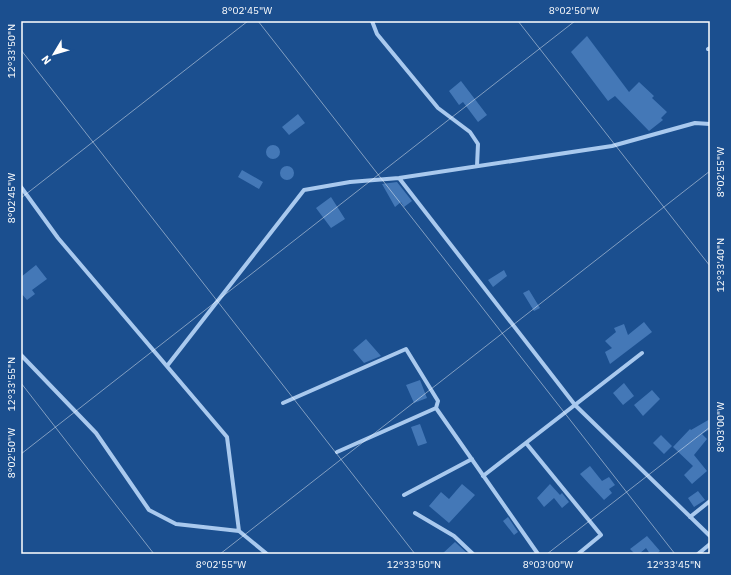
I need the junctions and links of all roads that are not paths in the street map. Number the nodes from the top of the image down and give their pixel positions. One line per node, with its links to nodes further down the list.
1 (372, 21): 3 (street)
2 (710, 124): 3 (street)
3 (477, 166): 4 (street)
4 (399, 178): 8 (street); 10 (street)
5 (21, 187): 8 (street)
6 (642, 352): 10 (street)
7 (21, 355): 20 (street)
8 (167, 366): 20 (street)
9 (283, 403): 11 (street)
10 (575, 404): 12 (street); 19 (street)
11 (436, 408): 13 (street); 14 (street)
12 (526, 443): 15 (street); 26 (street)
13 (337, 452)
14 (472, 459): 15 (street); 16 (street)
15 (483, 476): 25 (street)
16 (404, 495)
17 (710, 501): 19 (street)
18 (415, 513): 24 (street)
19 (690, 517): 21 (street)
20 (239, 531): 23 (street)
21 (710, 536)
22 (710, 544): 27 (street)
23 (267, 554)
24 (473, 554)
25 (538, 554)
26 (578, 554)
27 (698, 554)

